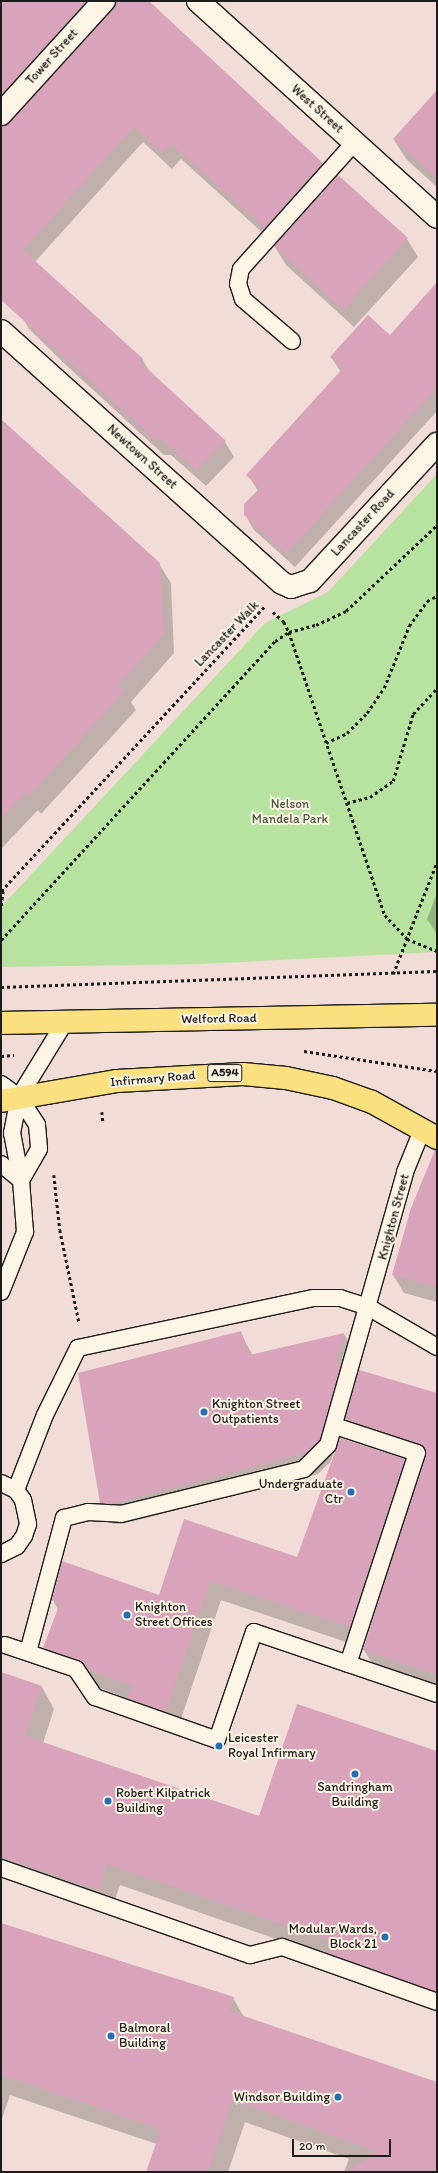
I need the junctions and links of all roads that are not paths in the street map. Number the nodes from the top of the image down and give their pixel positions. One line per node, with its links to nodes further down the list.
1 (104, 1): 3 (street, Tower Street)
2 (198, 1): 4 (street, West Street)
3 (1, 114)
4 (354, 143): 5 (street, West Street); 7 (lane)
5 (437, 217)
6 (1, 331): 9 (street, Newtown Street)
7 (292, 341)
8 (437, 444): 9 (street, Lancaster Road)
9 (282, 583)
10 (437, 1015): 11 (main road, Welford Road)
11 (65, 1022): 12 (main road, Welford Road); 14 (lane)
12 (1, 1023)
13 (1, 1084): 14 (lane)
14 (10, 1099): 15 (main road, Infirmary Road / A594); 17 (lane); 17 (lane)
15 (430, 1133): 19 (lane, Knighton Street)
16 (1, 1164): 17 (lane)
17 (21, 1180): 18 (lane)
18 (1, 1292)
19 (368, 1307): 20 (lane); 21 (lane, Knighton Street); 23 (lane)
20 (437, 1347)
21 (335, 1426): 26 (lane, Knighton Street); 27 (lane)
22 (1, 1483): 23 (lane)
23 (16, 1490): 24 (lane)
24 (1, 1554)
25 (5, 1645): 26 (lane)
26 (28, 1652): 27 (lane)
27 (348, 1664): 28 (lane)
28 (437, 1694)
29 (1, 1868): 30 (lane)
30 (437, 2002)

